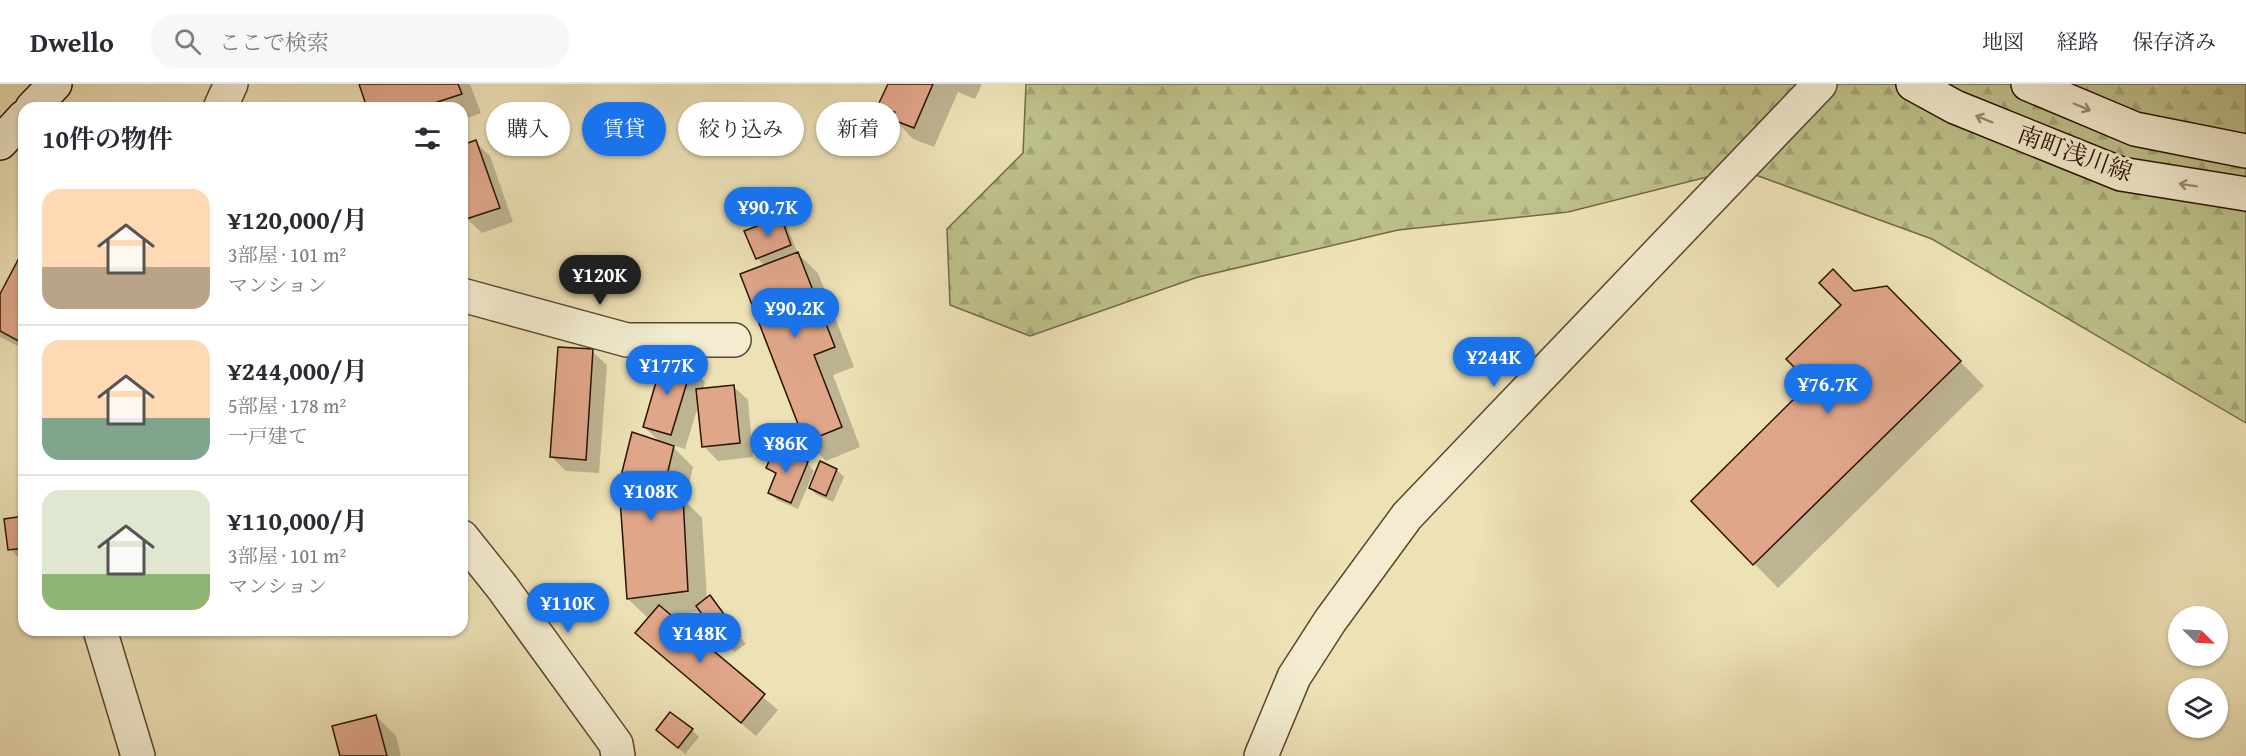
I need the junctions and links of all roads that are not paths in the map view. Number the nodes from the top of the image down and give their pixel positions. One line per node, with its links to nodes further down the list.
1 (55, 84): 6 (street)
2 (231, 84): 7 (street)
3 (1820, 84): 18 (street)
4 (1912, 84): 11 (street, 南町浅川線, one-way to 4)
5 (2028, 84): 10 (street, 南町浅川線, one-way to 10)
6 (38, 102)
7 (223, 102)
8 (18, 124): 9 (street)
9 (0, 143)
10 (2246, 151)
11 (2246, 194)
12 (468, 297): 13 (street)
13 (734, 340)
14 (468, 544): 16 (street)
15 (102, 636): 17 (street)
16 (622, 752)
17 (138, 756)
18 (1261, 756)

